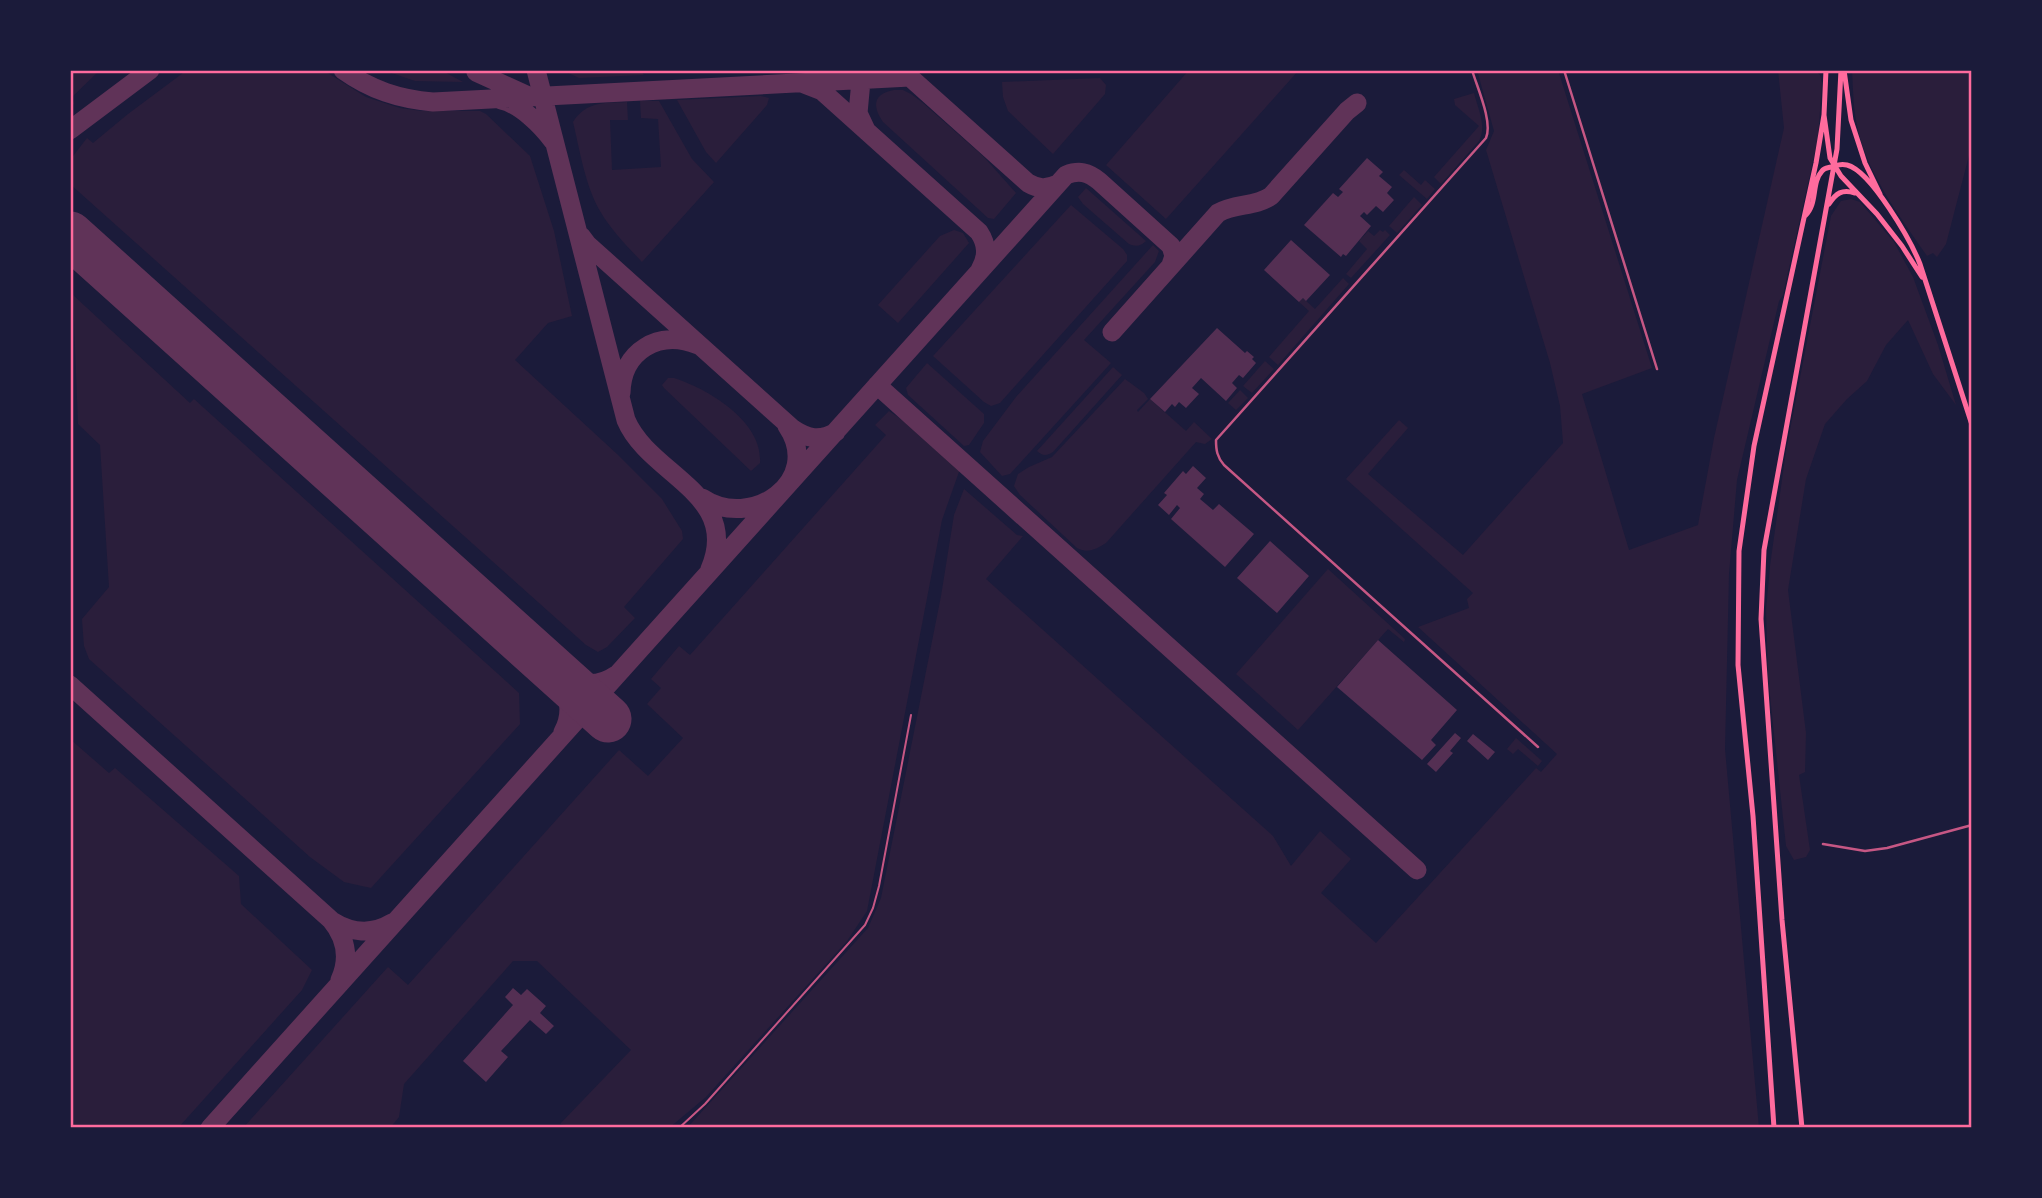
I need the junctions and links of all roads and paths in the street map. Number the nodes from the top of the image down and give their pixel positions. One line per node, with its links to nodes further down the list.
1 (1472, 70): 15 (street)
2 (1564, 70): 12 (street)
3 (1826, 70): 5 (highway)
4 (1842, 70): 6 (highway); 8 (highway)
5 (1824, 115): 6 (highway); 10 (highway)
6 (1834, 166): 7 (highway); 8 (highway); 9 (highway); 10 (highway)
7 (1858, 194): 9 (highway); 11 (highway)
8 (1884, 201): 11 (highway)
9 (1828, 206): 20 (highway)
10 (1805, 216): 19 (highway)
11 (1924, 280): 13 (highway)
12 (1657, 369)
13 (1972, 425)
14 (911, 715): 18 (lane)
15 (1538, 747)
16 (1972, 825): 17 (street)
17 (1822, 844)
18 (678, 1128)
19 (1774, 1128)
20 (1802, 1128)

